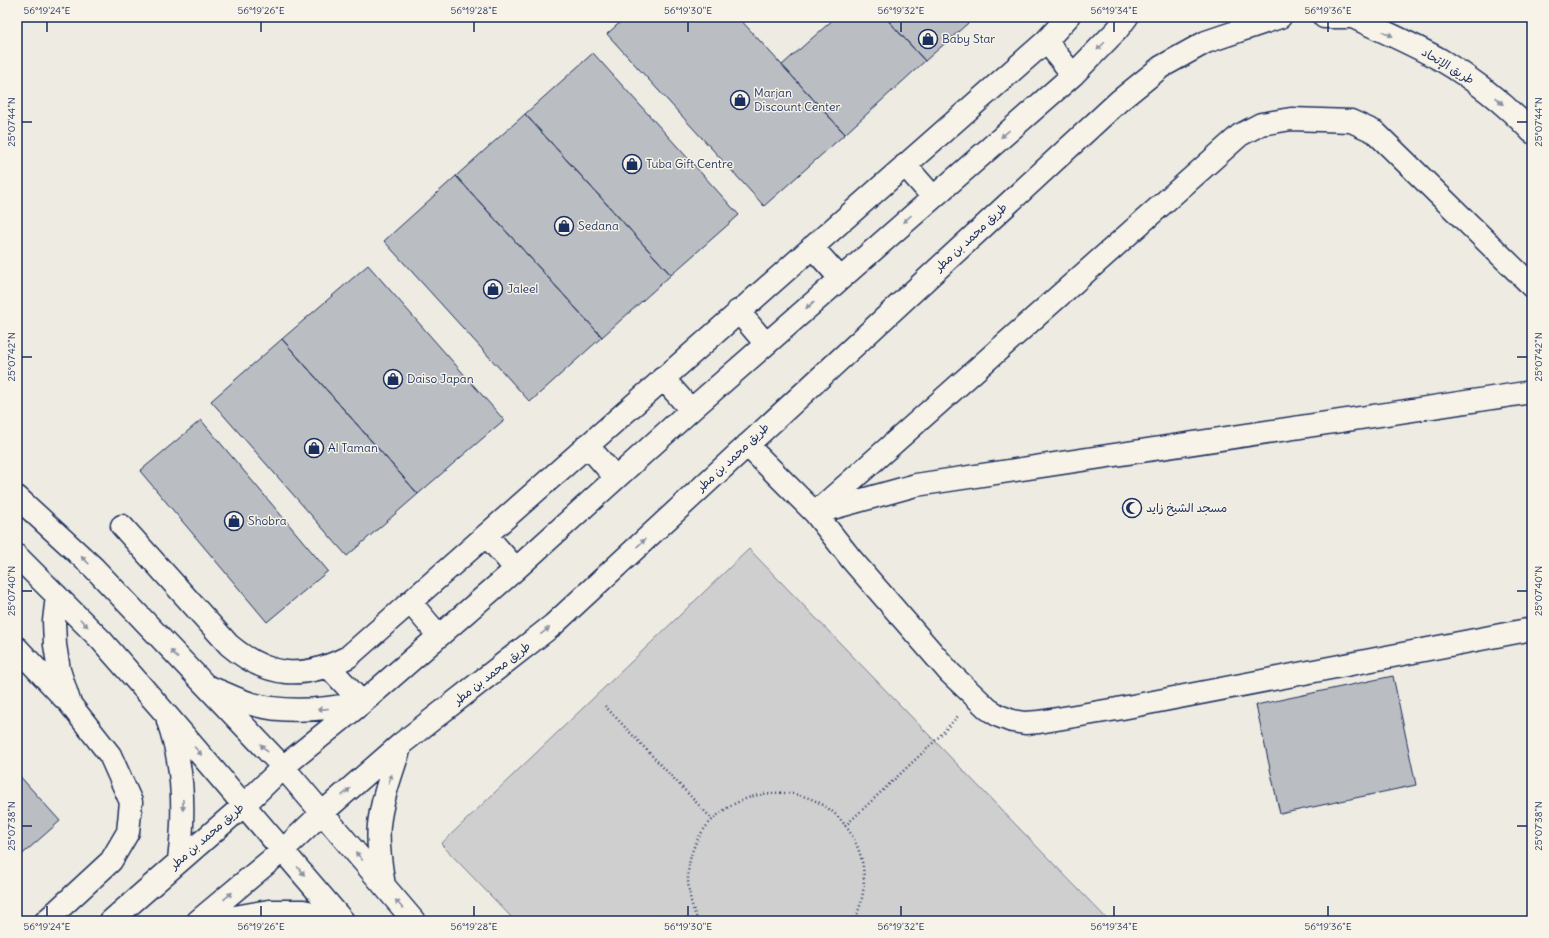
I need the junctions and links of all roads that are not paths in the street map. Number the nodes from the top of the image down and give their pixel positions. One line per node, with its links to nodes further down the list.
1 (1068, 17): 6 (street)
2 (1127, 17): 7 (street, طريق محمد بن مطر, one-way to 7)
3 (1280, 17): 20 (street, طريق محمد بن مطر)
4 (1324, 17): 5 (street)
5 (1354, 17): 8 (street, طريق اﻹتحاد, one-way to 8)
6 (1046, 41): 7 (street); 9 (street)
7 (1073, 75): 10 (street, طريق محمد بن مطر, one-way to 10)
8 (1532, 132)
9 (905, 164): 10 (street); 11 (street)
10 (933, 197): 12 (street, طريق محمد بن مطر, one-way to 12)
11 (812, 247): 12 (street); 14 (street)
12 (840, 278): 15 (street, طريق محمد بن مطر, one-way to 15)
13 (1532, 286): 23 (street)
14 (738, 311): 15 (street); 16 (street)
15 (766, 344): 18 (street, طريق محمد بن مطر)
16 (663, 378): 18 (street); 19 (street)
17 (1532, 392): 23 (street)
18 (691, 410): 21 (street, طريق محمد بن مطر)
19 (587, 445): 21 (street); 25 (street)
20 (747, 445): 23 (street); 38 (street, طريق محمد بن مطر, one-way to 20)
21 (616, 478): 27 (street, طريق محمد بن مطر)
22 (17, 497): 34 (street, one-way to 22)
23 (815, 513): 30 (street)
24 (122, 526): 33 (street)
25 (486, 535): 27 (street); 29 (street)
26 (17, 556): 28 (street)
27 (516, 569): 31 (street, طريق محمد بن مطر)
28 (57, 596): 36 (street); 37 (street, one-way to 37)
29 (410, 602): 31 (street); 33 (street)
30 (1532, 629)
31 (439, 636): 35 (street, طريق محمد بن مطر)
32 (17, 648): 36 (street)
33 (329, 667): 35 (street)
34 (202, 683): 35 (street, one-way to 34); 39 (street, one-way to 34)
35 (362, 703): 39 (street, طريق محمد بن مطر)
36 (70, 704): 45 (street)
37 (165, 712): 40 (street, one-way to 40); 43 (street, one-way to 43)
38 (401, 744): 41 (street, طريق محمد بن مطر, one-way to 38); 44 (street, one-way to 38)
39 (283, 767): 40 (street, طريق محمد بن مطر); 41 (street)
40 (244, 804): 42 (street); 43 (street, طريق محمد بن مطر)
41 (322, 812): 42 (street, طريق محمد بن مطر); 44 (street, one-way to 41)
42 (283, 850): 47 (street, طريق محمد بن مطر, one-way to 42); 49 (street, one-way to 49)
43 (180, 860): 46 (street, طريق محمد بن مطر)
44 (384, 886): 50 (street, one-way to 44)
45 (46, 921)
46 (111, 921)
47 (198, 921)
48 (212, 921): 49 (street)
49 (342, 921)
50 (414, 921)

